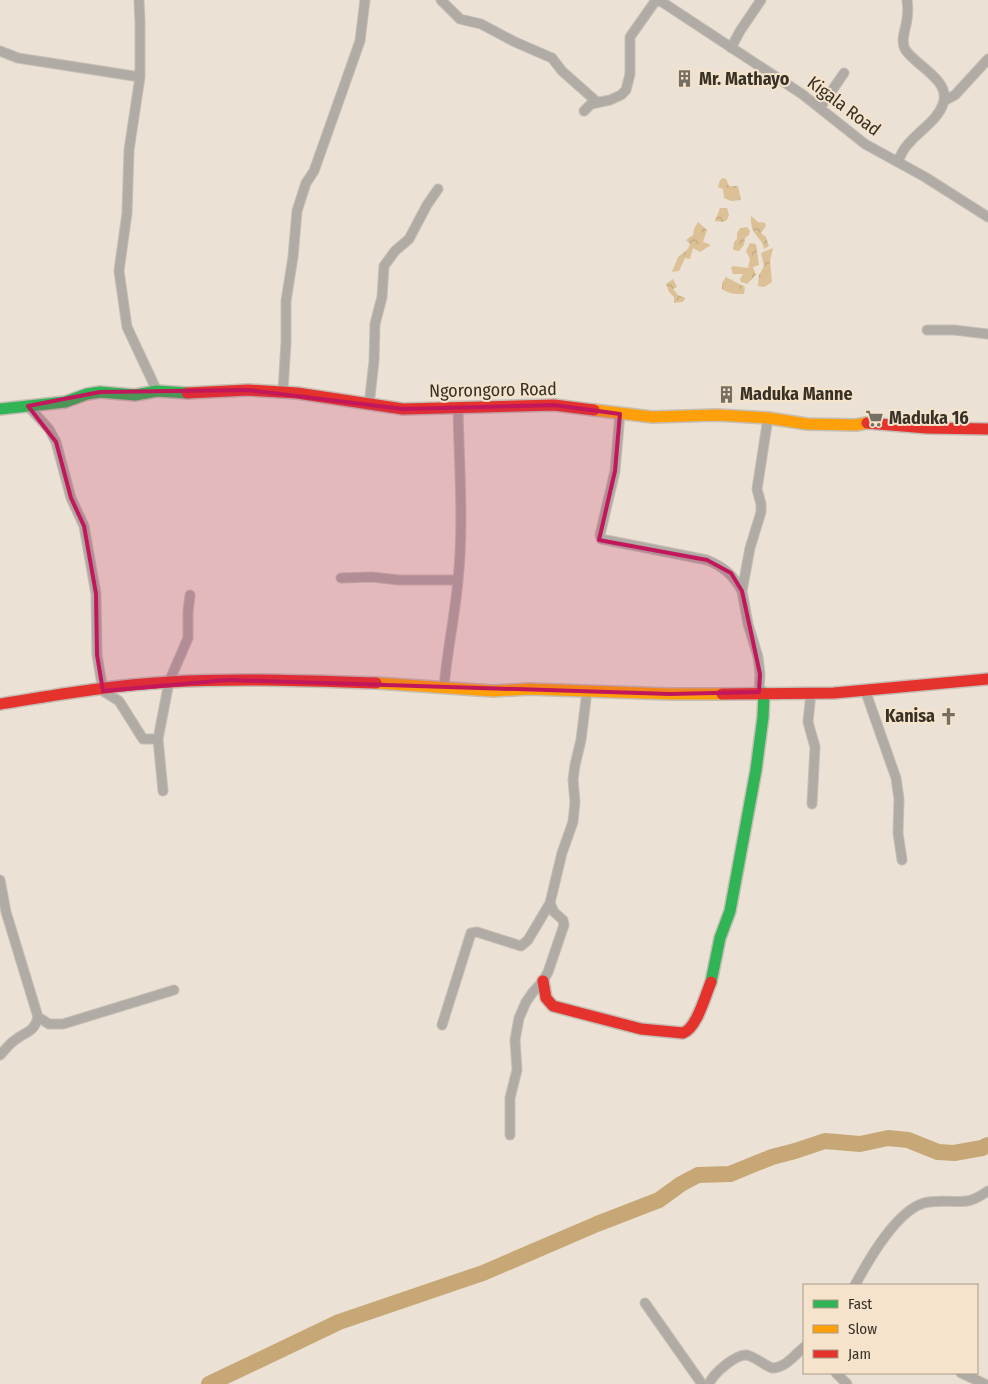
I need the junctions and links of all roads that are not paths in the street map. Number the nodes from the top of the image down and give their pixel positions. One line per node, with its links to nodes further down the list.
1 (139, 0): 11 (street)
2 (365, 0): 22 (street)
3 (441, 0): 13 (street)
4 (657, 0): 7 (street, Kigala Road); 13 (street)
5 (761, 0): 7 (street)
6 (907, 0): 12 (street)
7 (731, 48): 14 (street, Kigala Road)
8 (0, 52): 11 (street)
9 (988, 59): 12 (street)
10 (844, 73): 14 (street)
11 (140, 78): 21 (street)
12 (944, 101): 16 (street)
13 (597, 102): 15 (street)
14 (820, 108): 16 (street, Kigala Road)
15 (584, 111)
16 (898, 161): 18 (street, Kigala Road)
17 (438, 188): 23 (street)
18 (988, 217)
19 (928, 330): 20 (street)
20 (988, 334)
21 (157, 391): 22 (street, Ngorongoro Road); 24 (street, Ngorongoro Road)
22 (283, 391): 23 (street, Ngorongoro Road)
23 (369, 405): 25 (street, Ngorongoro Road)
24 (28, 406): 26 (street, Ngorongoro Road); 38 (street)
25 (458, 407): 27 (street, Ngorongoro Road); 31 (street)
26 (0, 409)
27 (620, 414): 28 (street, Ngorongoro Road); 32 (street)
28 (768, 418): 29 (street, Ngorongoro Road); 32 (street)
29 (988, 429)
30 (341, 578): 31 (street)
31 (458, 580): 36 (street)
32 (742, 591): 40 (street)
33 (190, 595): 35 (street)
34 (988, 679): 37 (street)
35 (169, 682): 36 (street); 38 (street); 43 (street)
36 (444, 686): 39 (street)
37 (864, 690): 41 (street); 46 (street)
38 (103, 691): 42 (street); 43 (street)
39 (587, 691): 40 (street); 48 (street)
40 (761, 693): 41 (street); 49 (street)
41 (811, 694): 45 (street)
42 (0, 704)
43 (158, 739): 44 (street)
44 (163, 791)
45 (812, 804)
46 (902, 860)
47 (0, 880): 51 (street)
48 (550, 902): 49 (street); 52 (street)
49 (544, 981): 54 (street)
50 (174, 990): 51 (street)
51 (38, 1016): 53 (street)
52 (442, 1024)
53 (0, 1055)
54 (510, 1135)
55 (988, 1191): 56 (street)
56 (856, 1284)
57 (645, 1303): 61 (street)
58 (803, 1349): 62 (street)
59 (837, 1374): 63 (street)
60 (962, 1374): 64 (street)
61 (702, 1384)
62 (709, 1384)
63 (847, 1384)
64 (985, 1384)

